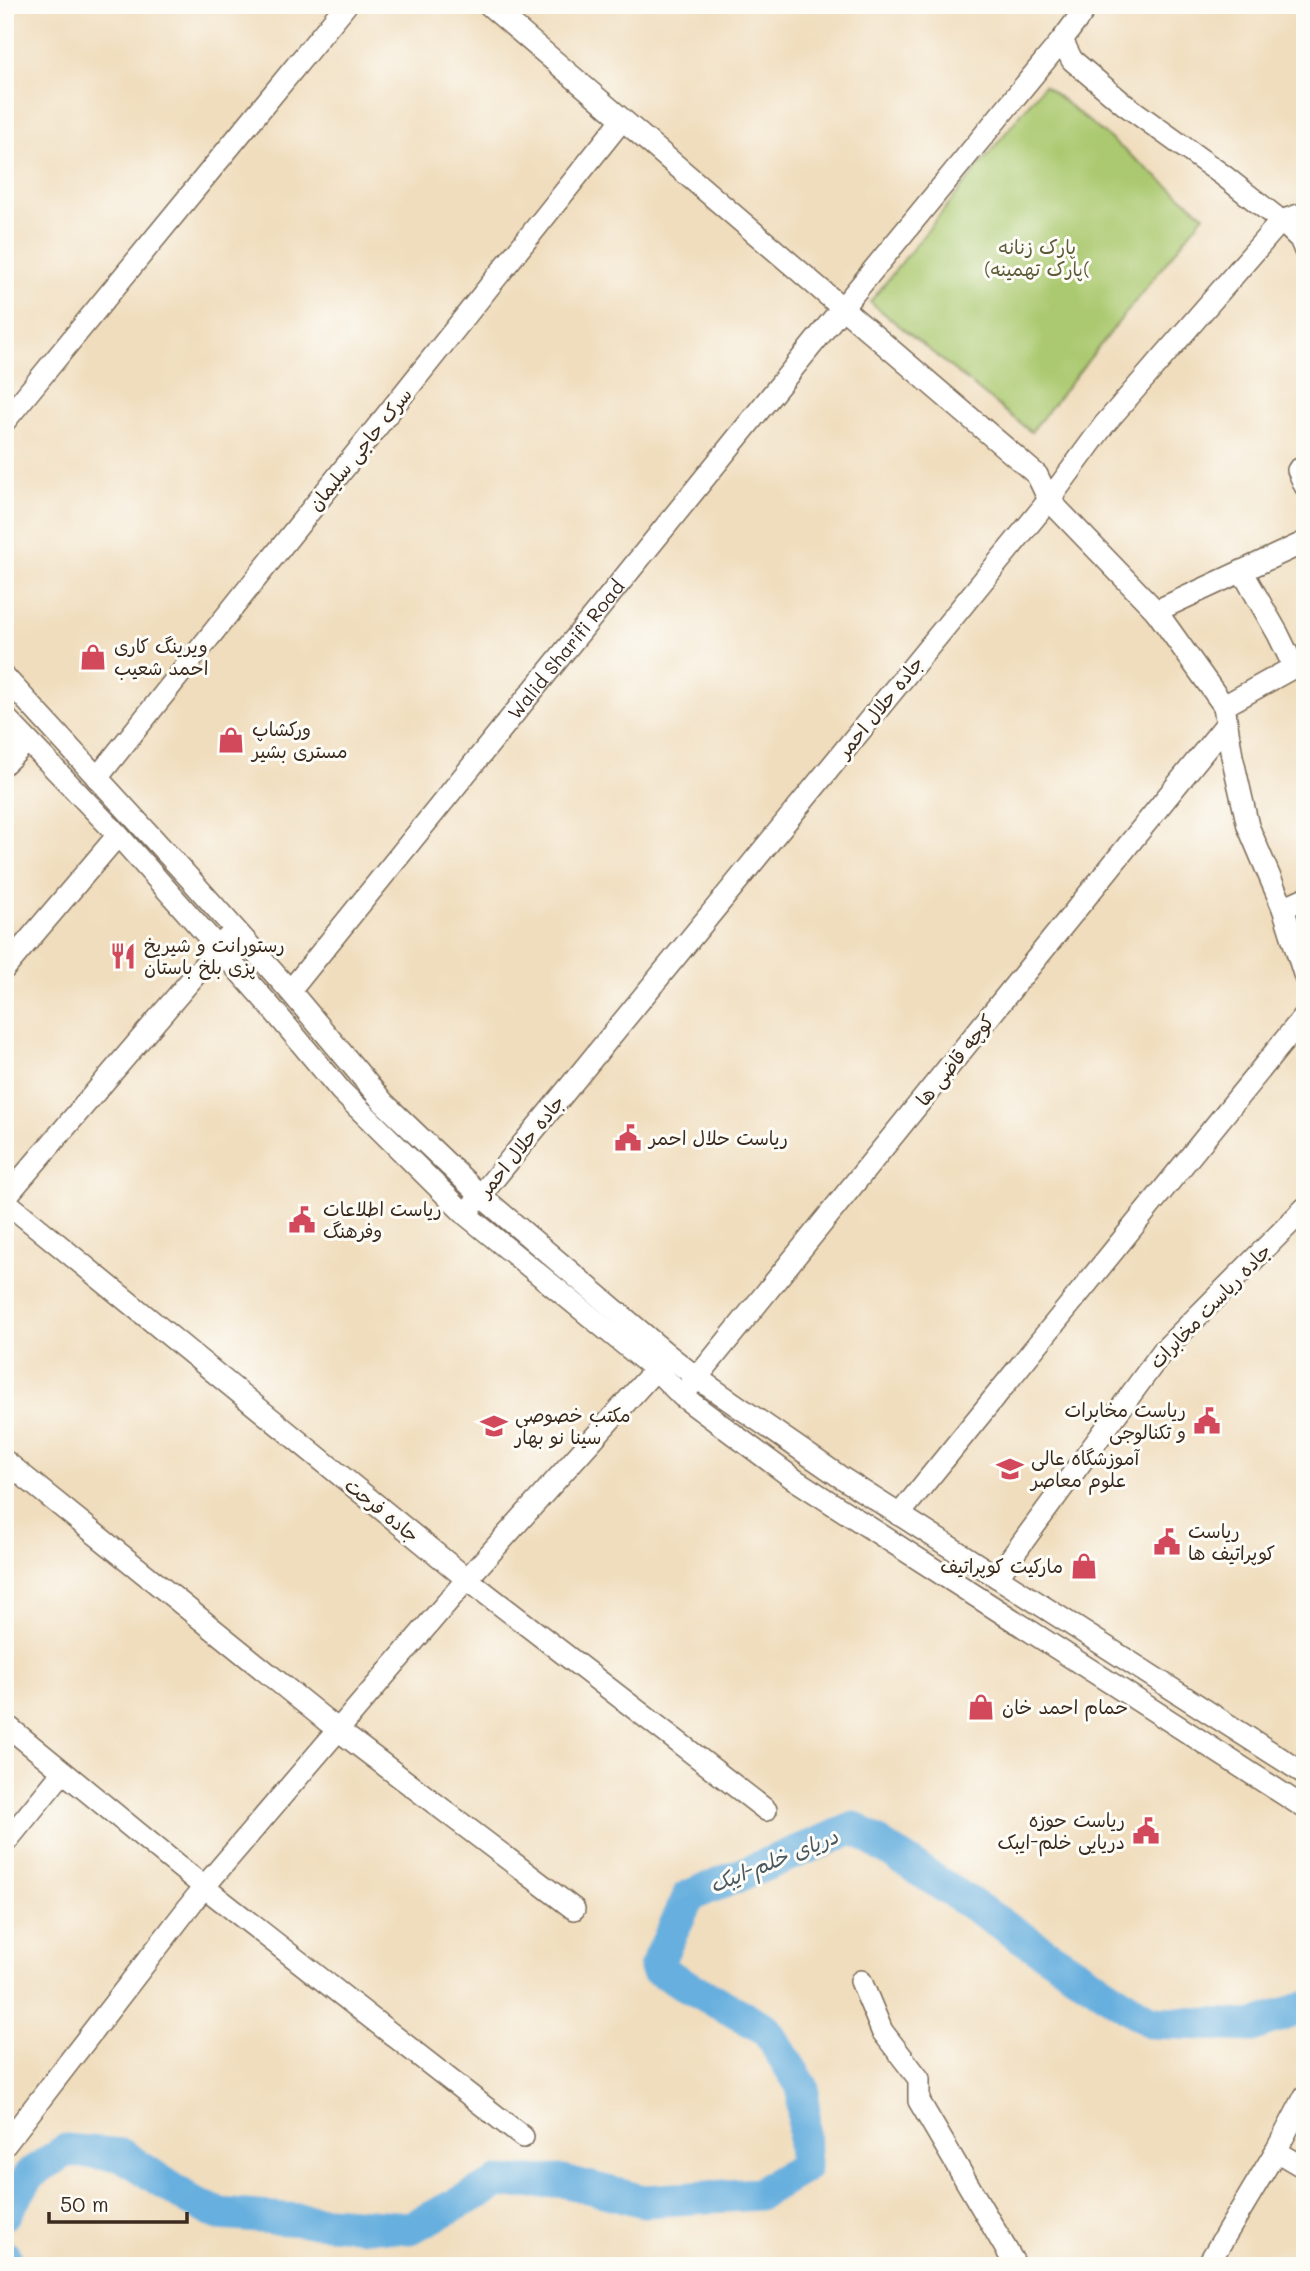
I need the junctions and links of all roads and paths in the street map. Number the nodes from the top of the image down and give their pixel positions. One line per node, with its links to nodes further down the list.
1 (346, 5): 10 (street)
2 (489, 5): 5 (street)
3 (1088, 5): 4 (street, Walid Sharifi Road)
4 (1062, 40): 7 (street); 9 (street, Walid Sharifi Road)
5 (622, 120): 9 (street); 22 (street, سرک حاجی سلیمان)
6 (1305, 213): 7 (street, جاده حلال احمر)
7 (1282, 221): 8 (street); 13 (street, جاده حلال احمر)
8 (1305, 251)
9 (842, 308): 13 (street); 30 (street, Walid Sharifi Road)
10 (5, 421)
11 (1305, 466): 12 (street)
12 (1305, 486)
13 (1049, 500): 16 (street); 32 (street, جاده حلال احمر)
14 (1305, 542): 15 (street)
15 (1242, 571): 16 (street); 18 (street)
16 (1156, 611): 18 (street)
17 (5, 677): 22 (street)
18 (1226, 715): 25 (street); 37 (street, کوچه قاضی ها)
19 (5, 717): 20 (street)
20 (27, 742): 21 (street); 23 (street)
21 (5, 763)
22 (97, 778): 26 (street)
23 (118, 835): 27 (street); 28 (street)
24 (1305, 898): 25 (street)
25 (1283, 908): 29 (street)
26 (236, 930): 27 (street); 30 (street)
27 (218, 947): 33 (street); 35 (street)
28 (5, 968)
29 (1305, 977)
30 (290, 991): 32 (street)
31 (1305, 1015): 40 (street)
32 (481, 1195): 35 (street, جاده حلال احمر); 36 (street)
33 (5, 1200): 42 (street, جاده فرحت)
34 (1305, 1208): 41 (street, جاده ریاست مخابرات)
35 (465, 1214): 36 (street)
36 (662, 1363): 37 (street); 38 (street); 42 (street)
37 (696, 1378): 38 (street, کوچه قاضی ها); 40 (street)
38 (682, 1396): 47 (street)
39 (5, 1461): 44 (street)
40 (899, 1515): 41 (street)
41 (997, 1577): 46 (street)
42 (467, 1579): 44 (street); 48 (street, جاده فرحت)
43 (5, 1724): 45 (street)
44 (338, 1730): 50 (street); 51 (street)
45 (63, 1772): 49 (street); 50 (street)
46 (1305, 1774)
47 (1305, 1808)
48 (766, 1810)
49 (5, 1843)
50 (204, 1887): 54 (street); 55 (street)
51 (574, 1909)
52 (861, 1981): 58 (street)
53 (1305, 2096): 56 (street)
54 (523, 2137)
55 (5, 2145)
56 (1276, 2151): 57 (street); 59 (street)
57 (1305, 2168)
58 (1017, 2266)
59 (1207, 2266)

